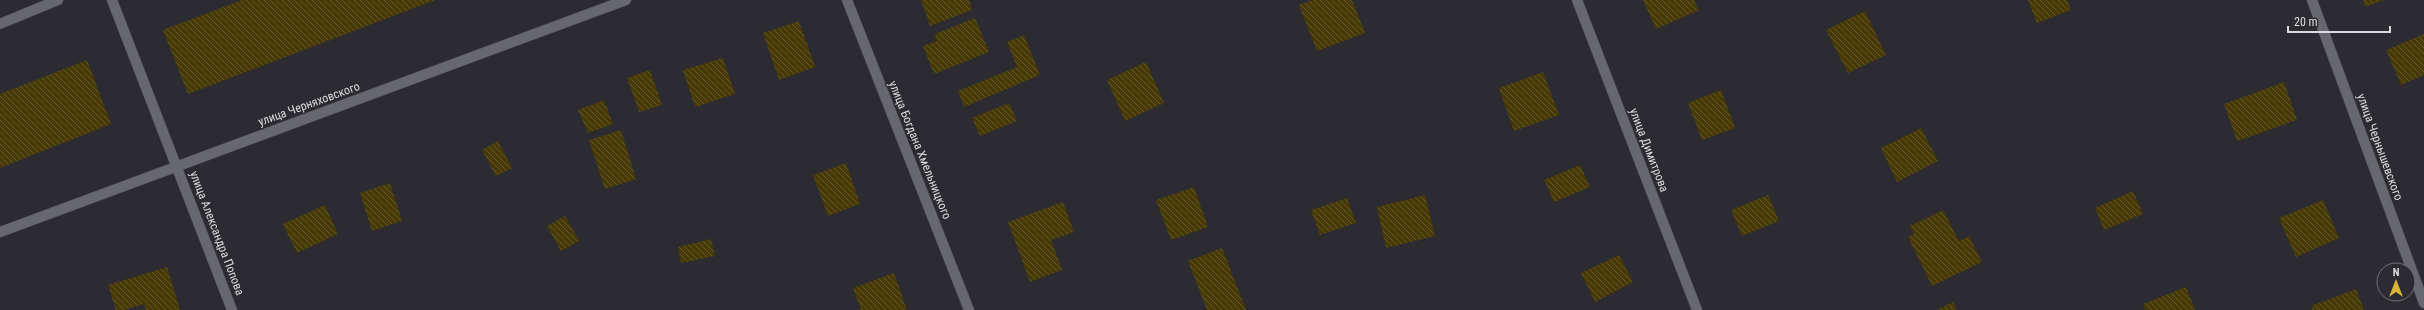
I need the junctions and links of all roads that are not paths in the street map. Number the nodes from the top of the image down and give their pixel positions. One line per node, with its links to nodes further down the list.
1 (58, 0): 7 (street)
2 (112, 0): 8 (street, улица Александра Попова)
3 (626, 0): 8 (street, улица Черняховского)
4 (847, 0): 12 (street, улица Богдана Хмельницкого)
5 (1577, 0): 13 (street, улица Димитрова)
6 (2312, 0): 10 (street, улица Чернышевского)
7 (0, 24)
8 (177, 166): 9 (street, улица Черняховского); 11 (street, улица Александра Попова)
9 (0, 232)
10 (2424, 303)
11 (232, 310)
12 (969, 310)
13 (1697, 310)

